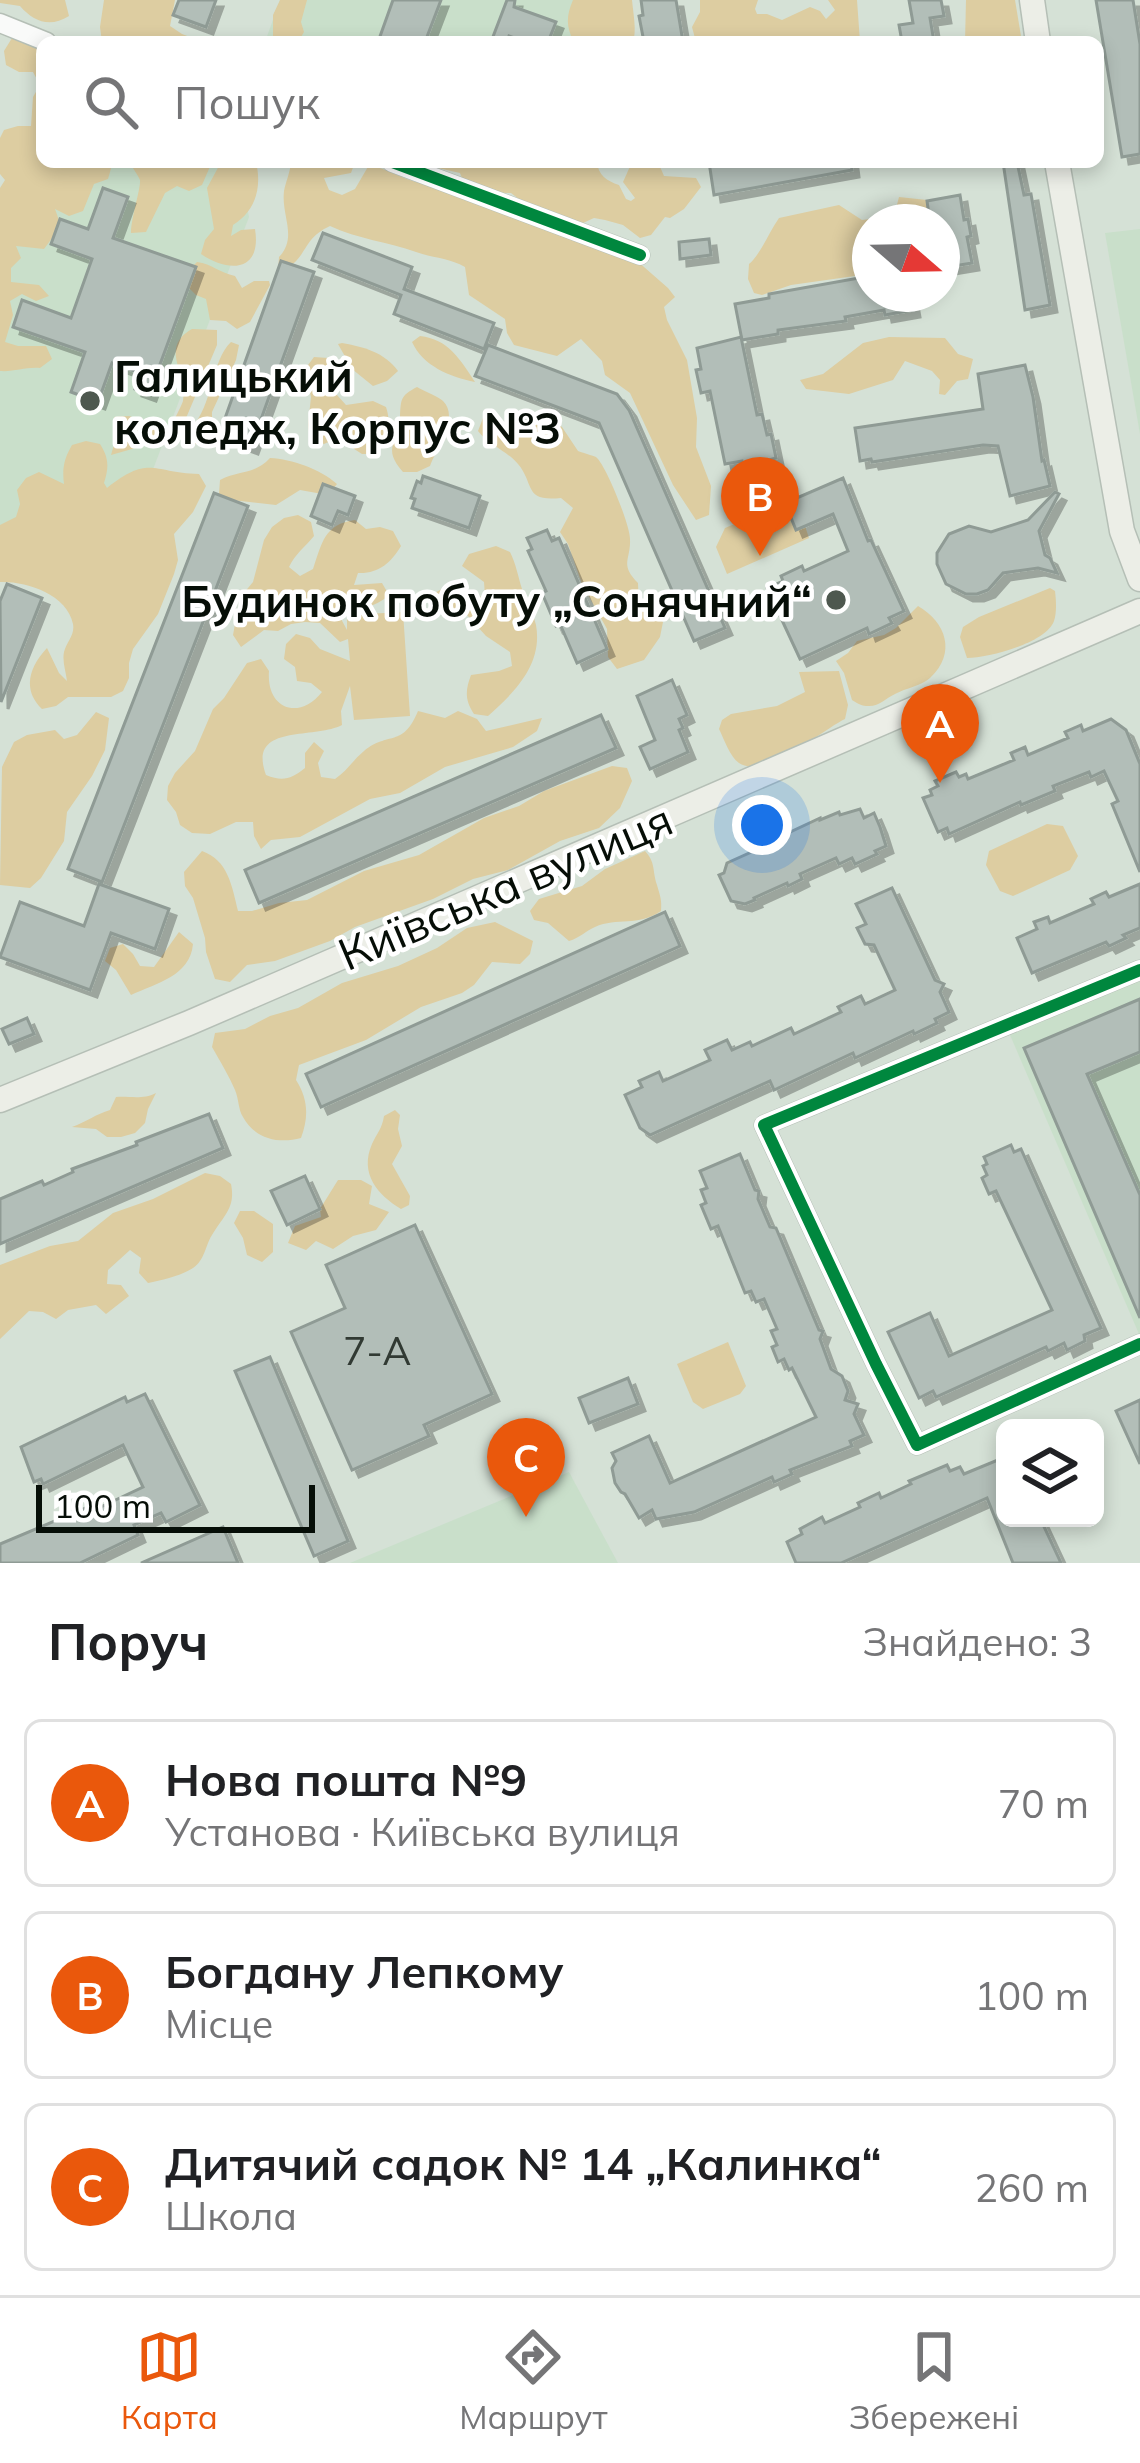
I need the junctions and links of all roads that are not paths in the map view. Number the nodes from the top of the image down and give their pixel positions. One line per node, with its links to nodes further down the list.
1 (1032, 0): 3 (main road)
2 (0, 23): 4 (street)
3 (1037, 36)
4 (36, 38)
5 (408, 168): 7 (street)
6 (1058, 168): 8 (main road)
7 (640, 255)
8 (1140, 579)
9 (1140, 611): 11 (main road, Київська вулиця)
10 (1140, 970): 12 (street)
11 (0, 1100)
12 (1140, 1344)

